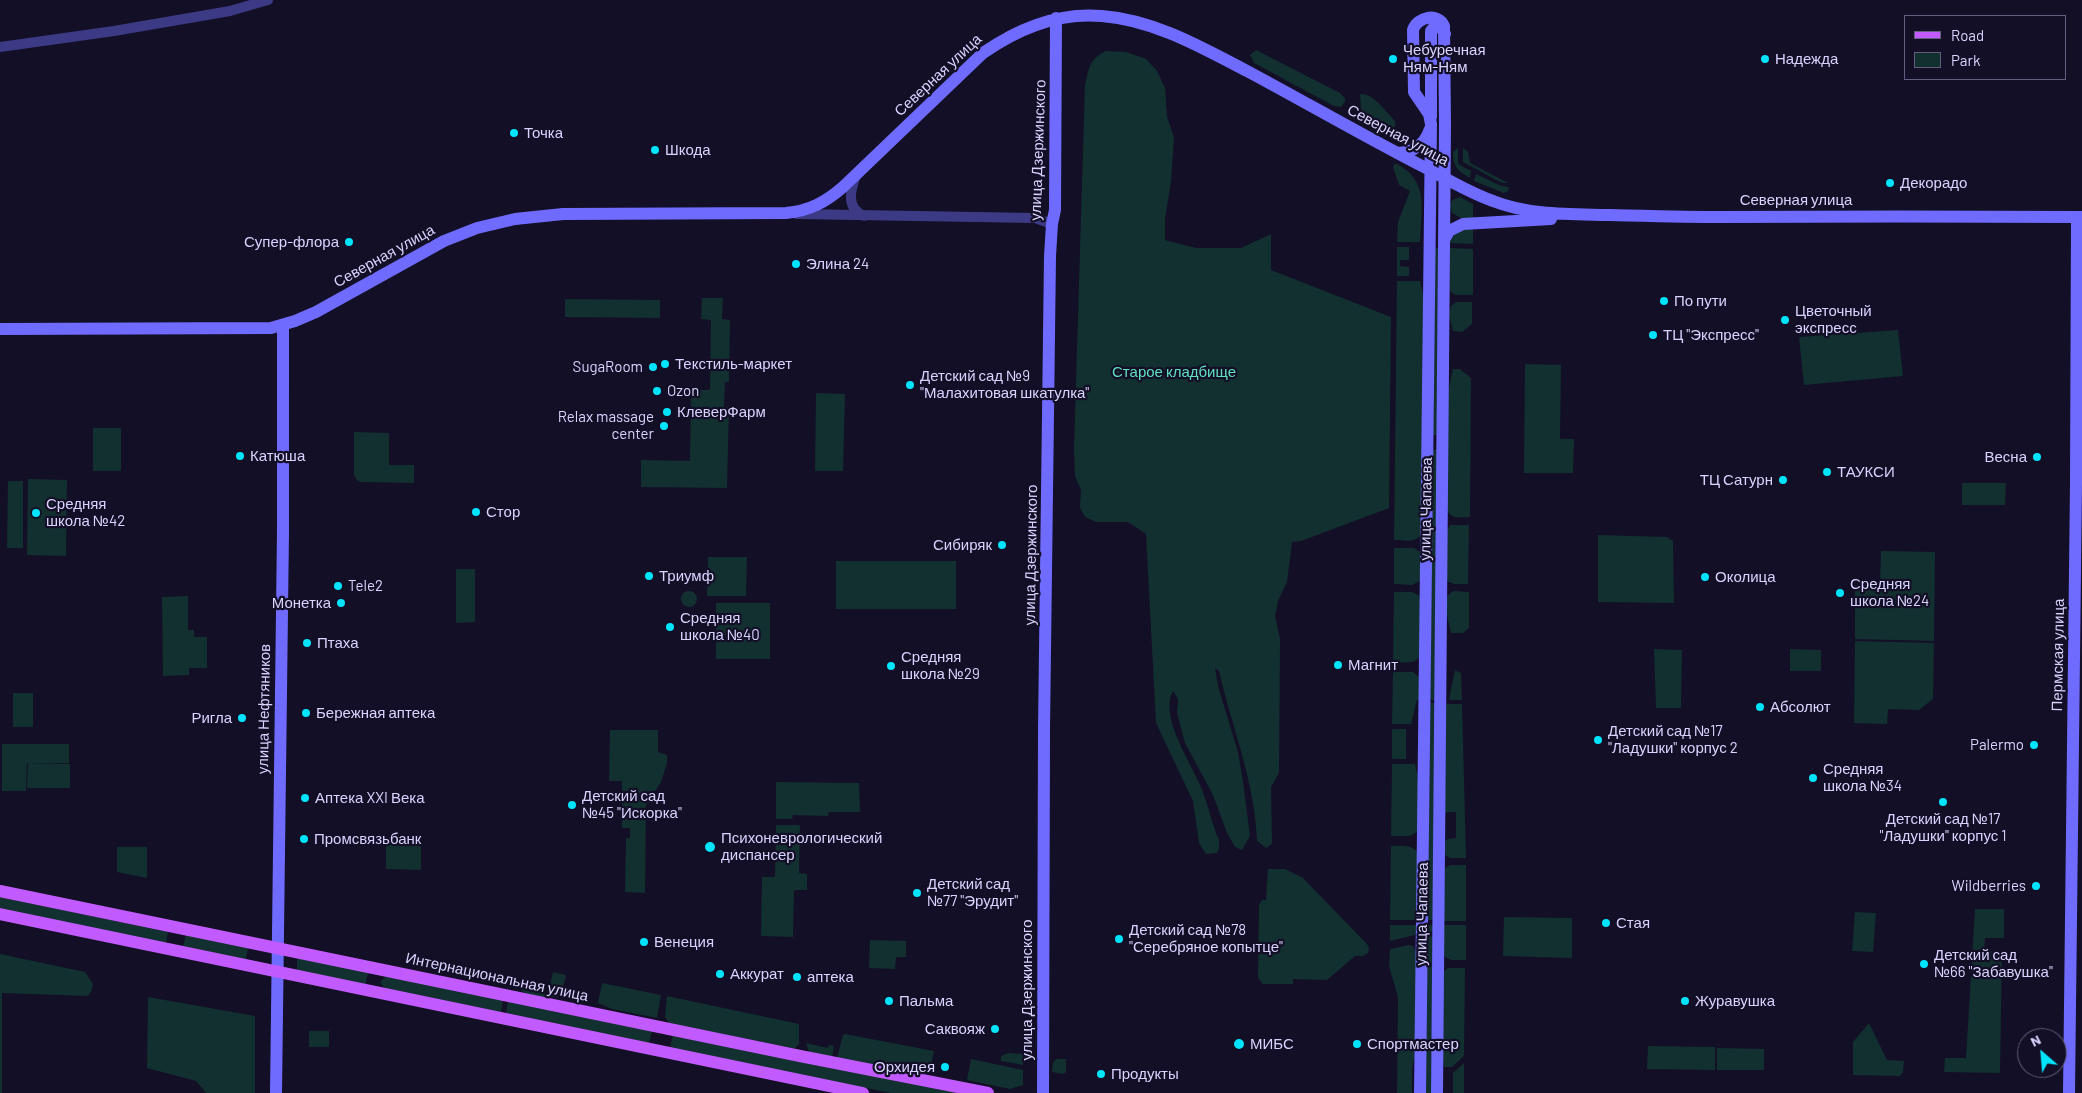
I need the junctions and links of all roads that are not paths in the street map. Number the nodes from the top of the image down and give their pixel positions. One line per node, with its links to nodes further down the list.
1 (268, 0): 4 (street)
2 (1056, 18): 6 (main road, Северная улица); 8 (main road, Северная улица); 14 (main road, улица Дзержинского)
3 (1445, 34): 5 (main road, улица Чапаева); 5 (main road); 9 (main road, улица Чапаева)
4 (0, 47)
5 (1431, 121): 6 (main road); 7 (main road, улица Чапаева)
6 (1397, 153): 7 (main road, Северная улица)
7 (1430, 170): 9 (main road, Северная улица); 18 (main road, улица Чапаева)
8 (856, 176): 10 (main road, Северная улица); 11 (street)
9 (1445, 178): 12 (main road, Северная улица); 15 (main road, улица Чапаева)
10 (786, 213): 11 (street, Северная улица); 16 (main road, Северная улица)
11 (865, 216): 14 (street, Северная улица)
12 (1638, 216): 13 (main road, Северная улица); 15 (main road)
13 (2080, 217): 34 (main road, Пермская улица)
14 (1052, 224): 31 (main road, улица Дзержинского)
15 (1444, 240): 19 (main road, улица Чапаева)
16 (283, 325): 17 (main road, Северная улица); 23 (main road, улица Нефтяников)
17 (0, 329)
18 (1428, 442): 19 (main road); 32 (main road, улица Чапаева)
19 (1442, 442): 33 (main road, улица Чапаева)
20 (0, 891): 22 (main road, Интернациональная улица)
21 (0, 914): 24 (main road)
22 (178, 928): 23 (main road, Интернациональная улица); 24 (main road)
23 (278, 949): 25 (main road, Интернациональная улица); 26 (main road, улица Нефтяников)
24 (174, 951): 26 (main road)
25 (389, 971): 27 (main road); 28 (main road, Интернациональная улица)
26 (278, 972): 27 (main road); 29 (main road, улица Нефтяников)
27 (384, 994): 30 (main road)
28 (981, 1092)
29 (276, 1093)
30 (863, 1093)
31 (1043, 1093)
32 (1420, 1093)
33 (1437, 1093)
34 (2069, 1093)

